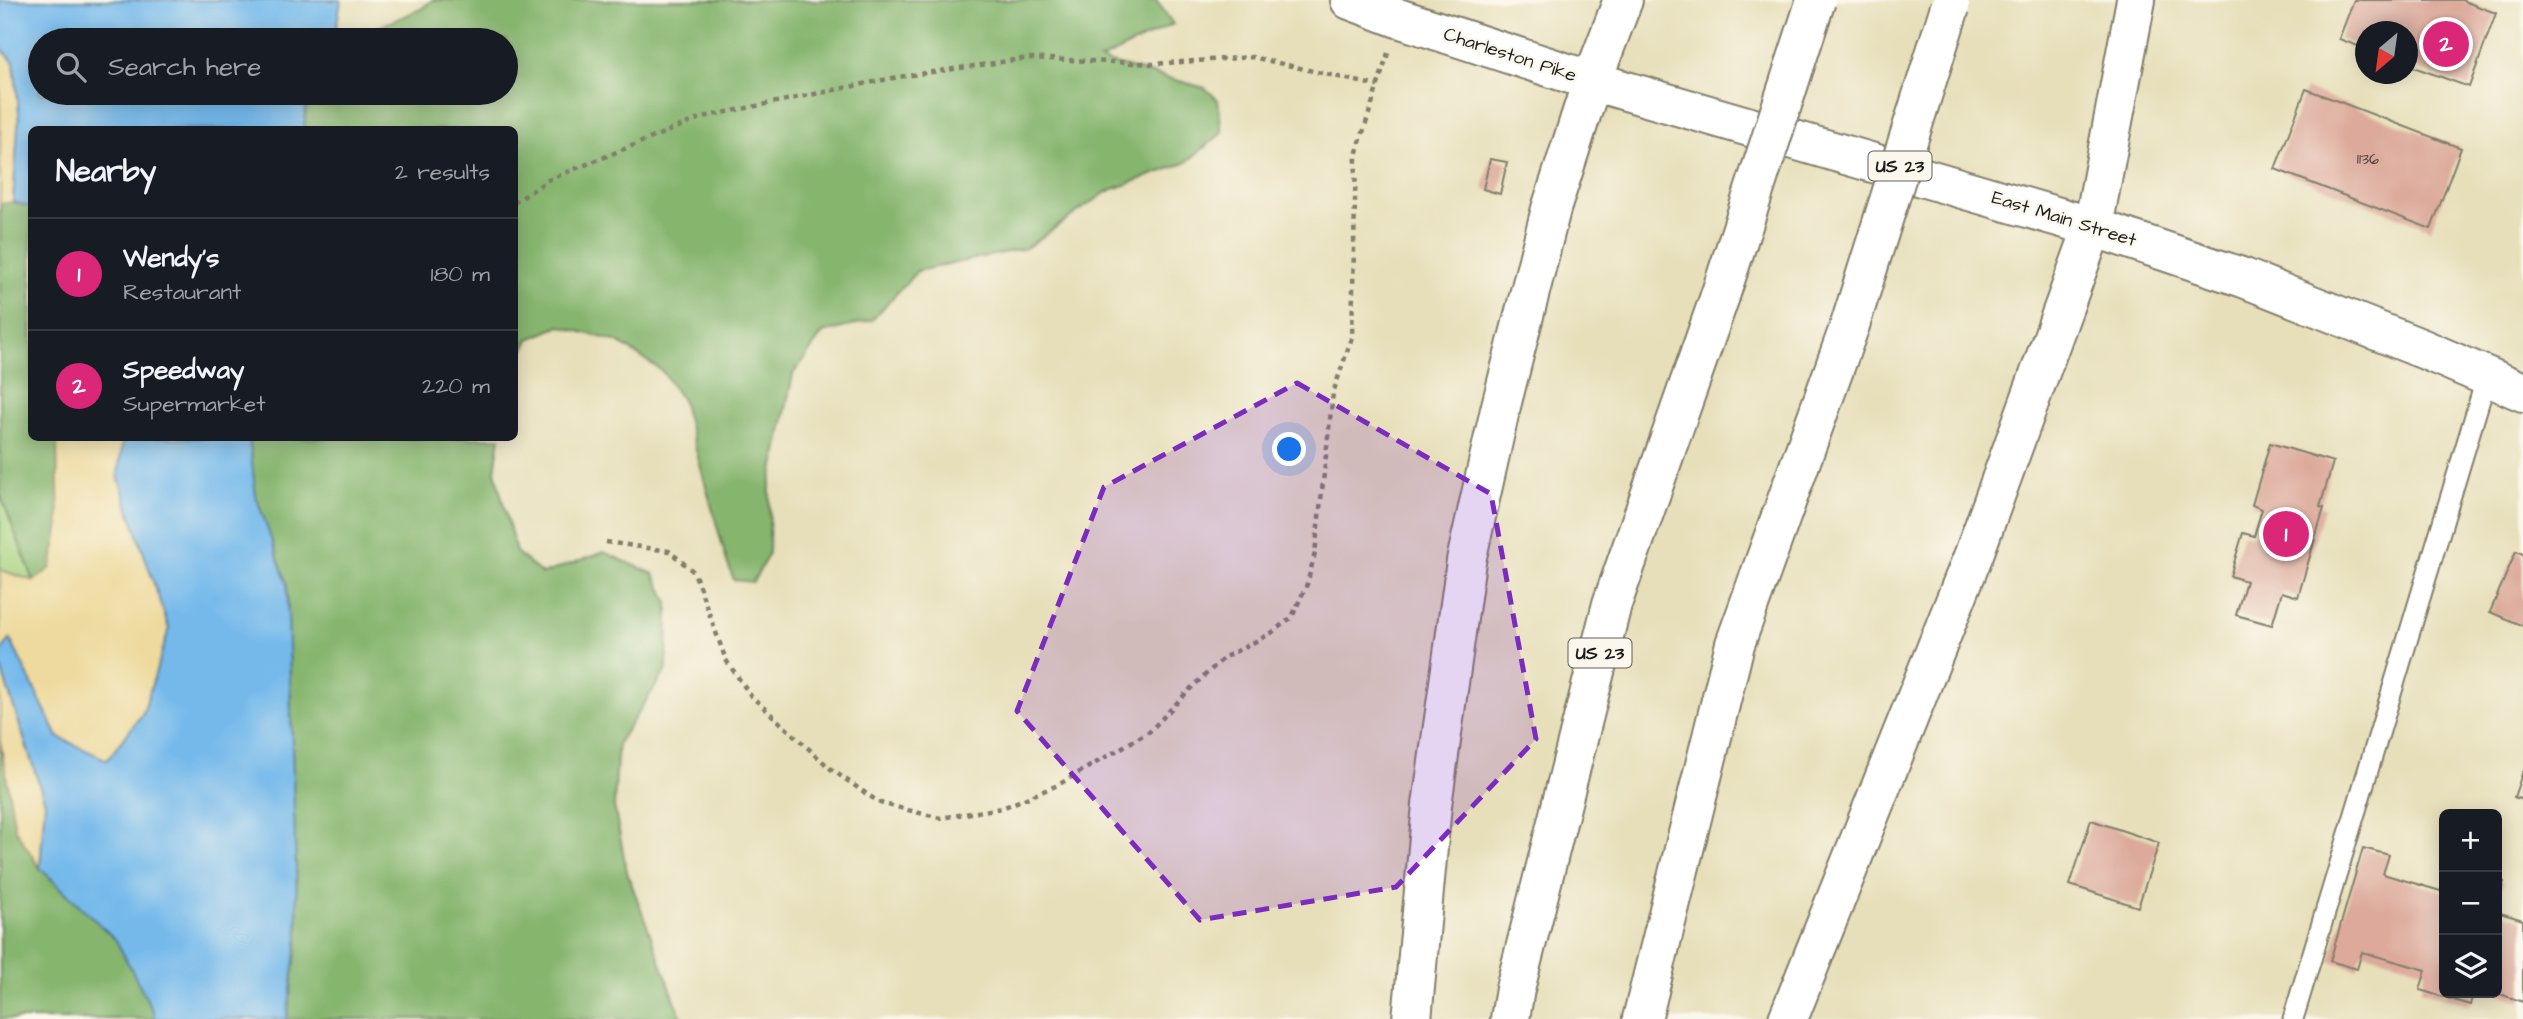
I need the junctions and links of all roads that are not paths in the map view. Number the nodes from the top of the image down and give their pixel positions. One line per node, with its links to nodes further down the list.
1 (1350, 0): 6 (main road, Charleston Pike)
2 (1623, 0): 6 (main road)
3 (1816, 0): 11 (main road, US 23, bridge)
4 (2136, 0): 7 (main road)
5 (1952, 3): 12 (main road, US 23, bridge)
6 (1592, 82): 7 (main road, East Main Street); 10 (main road)
7 (2093, 227): 8 (main road, East Main Street); 13 (main road)
8 (2487, 376): 9 (main road, East Main Street); 14 (lane)
9 (2523, 392)
10 (1412, 1019)
11 (1510, 1019)
12 (1642, 1019)
13 (1788, 1019)
14 (2293, 1019)

